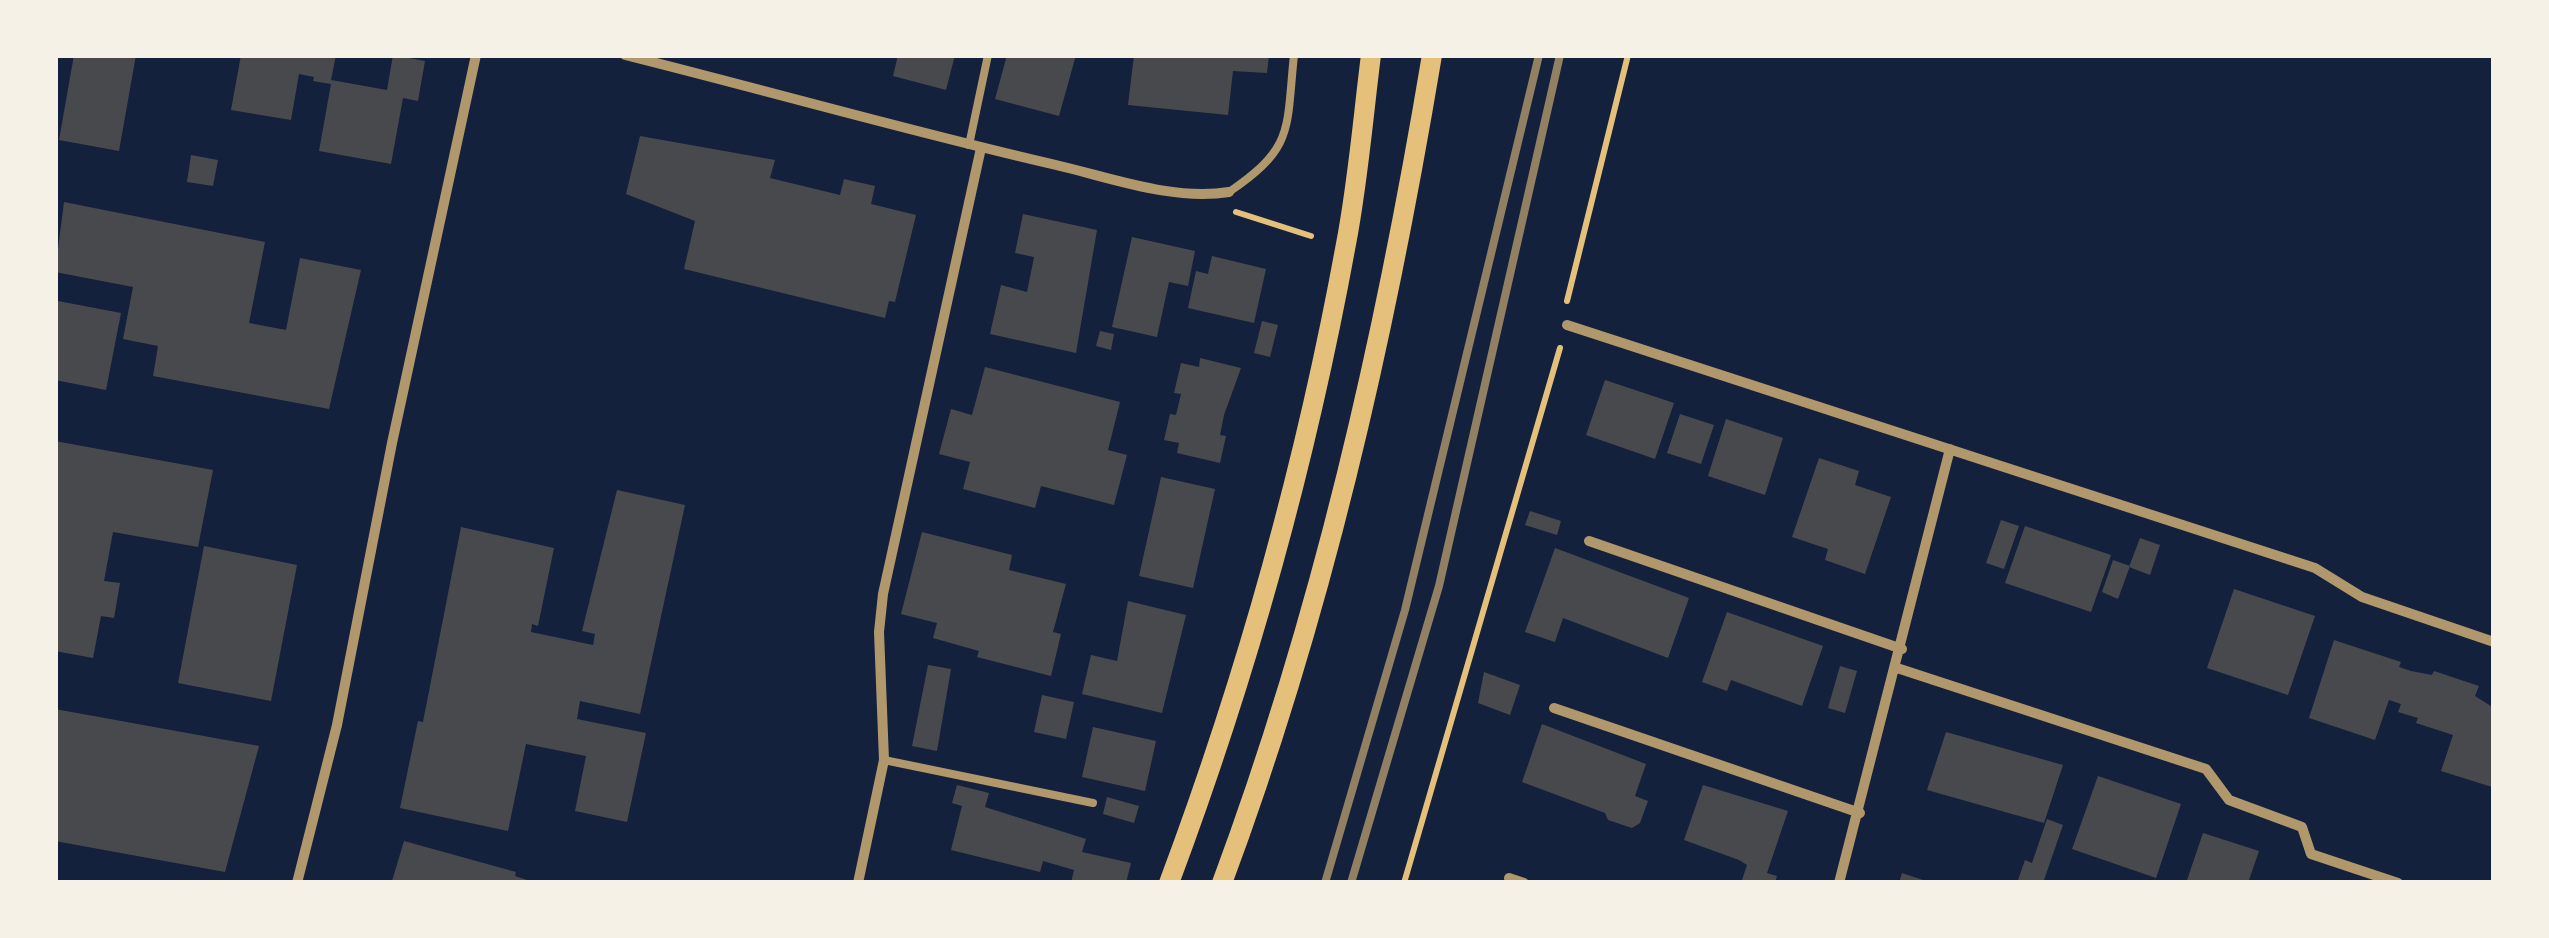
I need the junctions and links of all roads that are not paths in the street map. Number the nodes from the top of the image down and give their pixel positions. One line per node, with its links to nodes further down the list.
1 (476, 55): 20 (street)
2 (626, 55): 7 (street)
3 (988, 55): 7 (lane)
4 (1294, 55): 8 (lane)
5 (1370, 55): 22 (main road)
6 (1432, 55): 23 (main road)
7 (975, 146): 8 (street); 16 (street)
8 (1229, 192)
9 (1567, 325): 10 (street)
10 (1950, 449): 12 (street); 13 (street)
11 (1589, 541): 13 (street)
12 (2494, 642)
13 (1902, 649): 14 (street)
14 (1896, 668): 18 (street); 26 (street)
15 (1554, 708): 18 (street)
16 (884, 760): 17 (lane); 21 (street)
17 (1093, 803)
18 (1860, 813): 25 (street)
19 (1509, 878): 24 (street)
20 (296, 883)
21 (858, 883)
22 (1169, 883)
23 (1222, 883)
24 (1524, 883)
25 (1839, 883)
26 (2398, 883)

